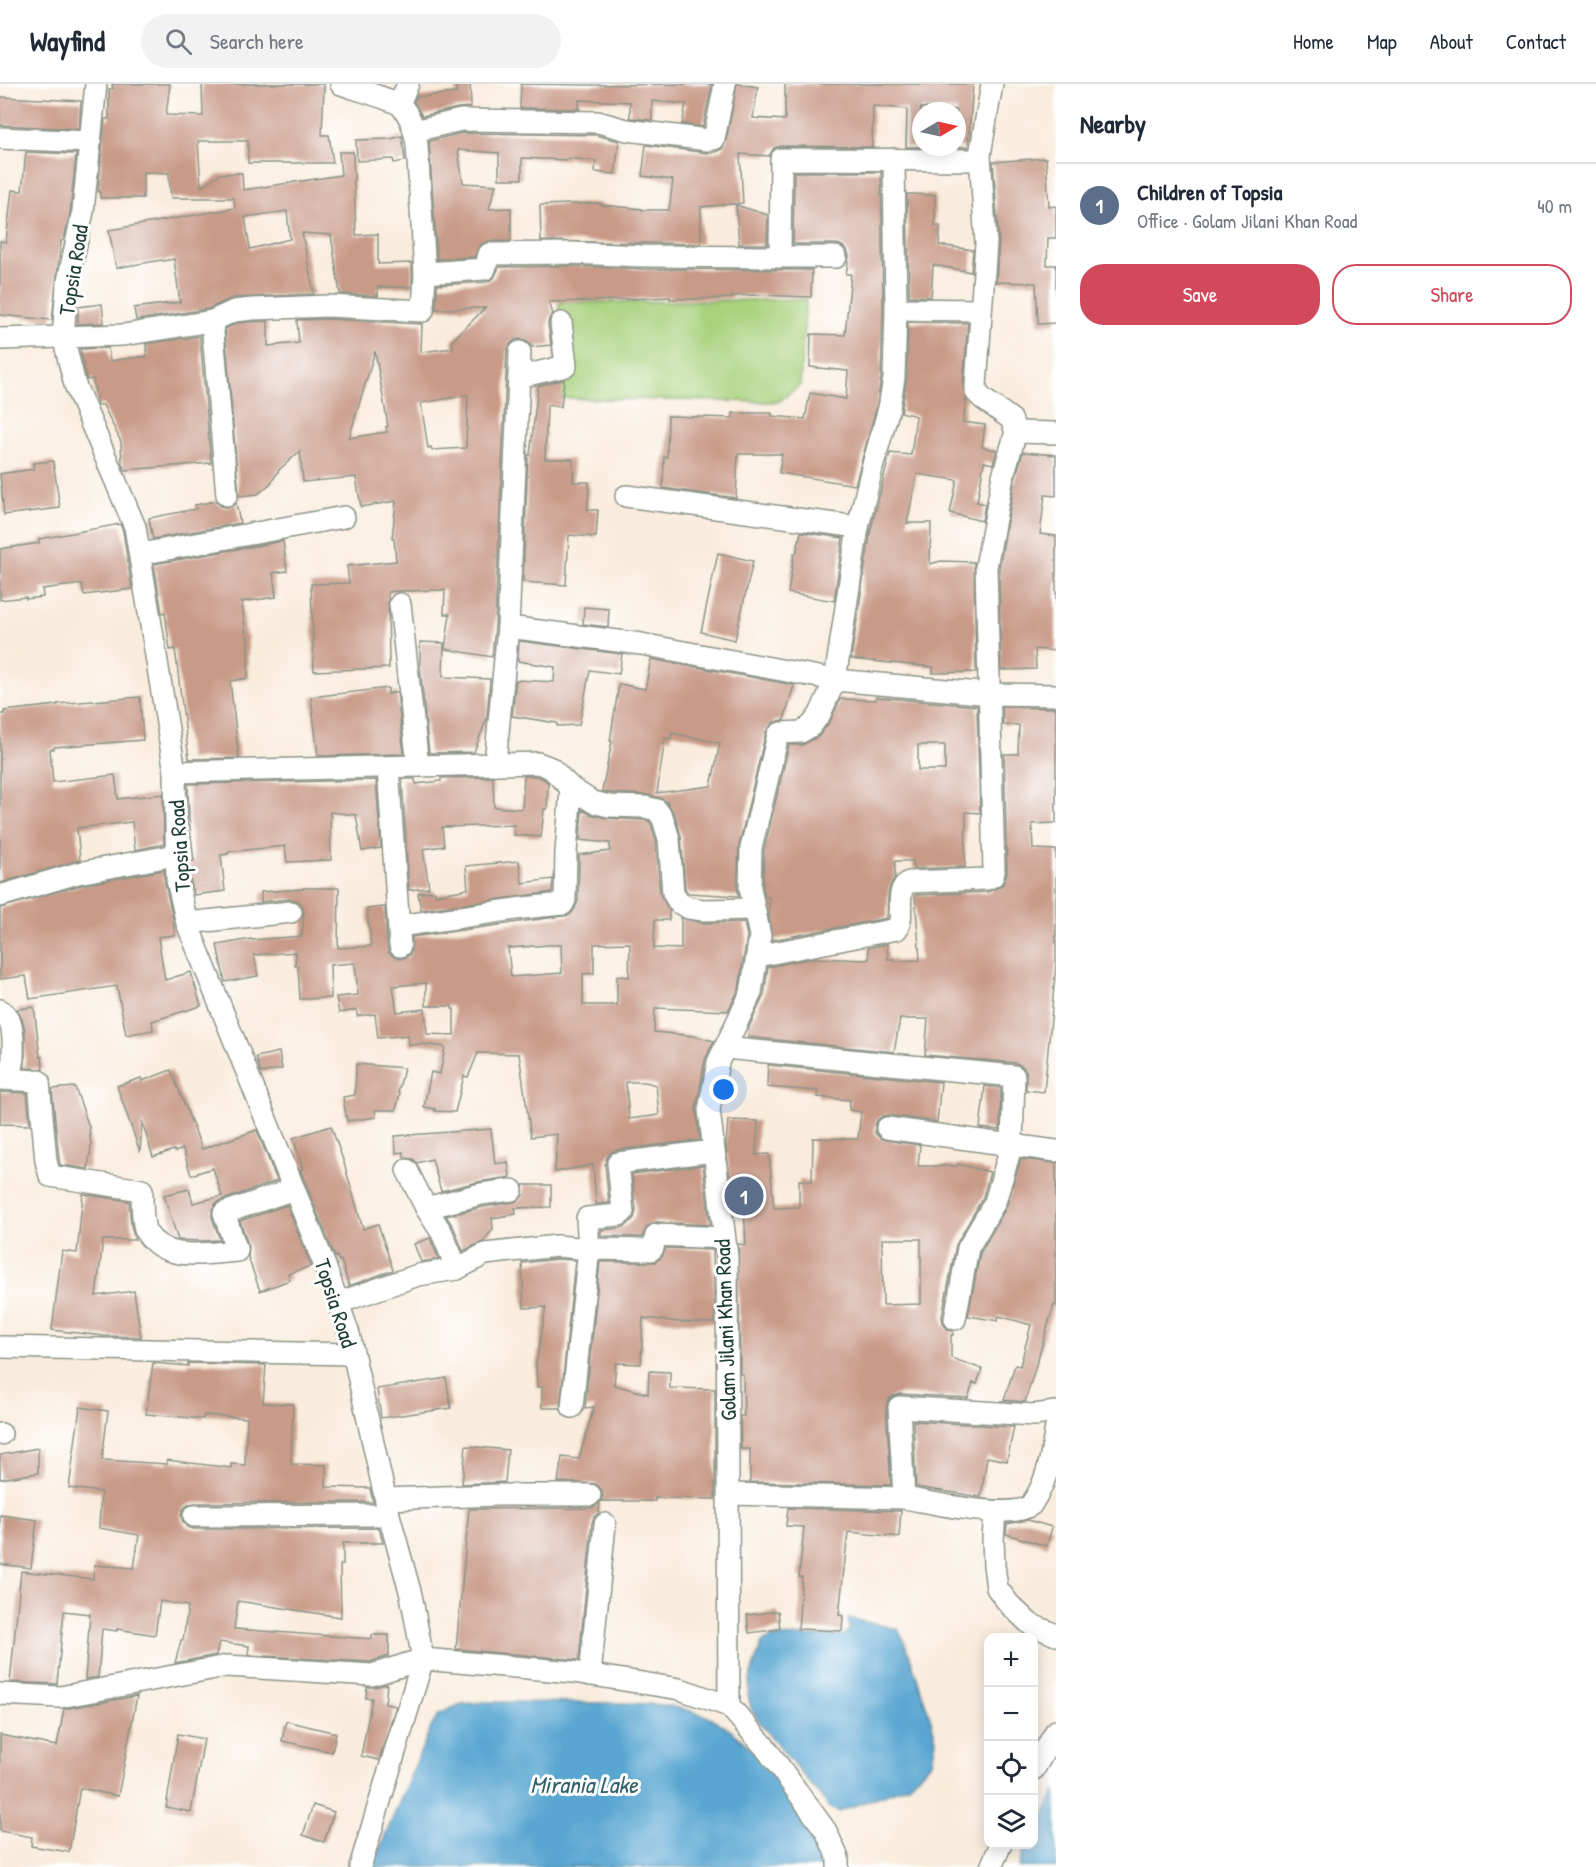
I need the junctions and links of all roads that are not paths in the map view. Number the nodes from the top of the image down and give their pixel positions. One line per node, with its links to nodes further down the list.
1 (96, 84): 9 (street, Topsia Road)
2 (341, 84): 6 (street)
3 (408, 84): 6 (street)
4 (725, 84): 7 (street)
5 (992, 84): 11 (street)
6 (399, 104): 7 (street)
7 (414, 131): 14 (street)
8 (0, 138): 9 (street)
9 (90, 142): 19 (street, Topsia Road)
10 (894, 159): 11 (street); 12 (street); 15 (street)
11 (980, 160): 16 (street)
12 (780, 257): 13 (street); 14 (street)
13 (836, 257)
14 (425, 273): 17 (street)
15 (896, 309): 16 (street); 28 (street)
16 (981, 310): 23 (street)
17 (212, 321): 19 (street); 25 (street)
18 (561, 323): 22 (street)
19 (63, 336): 20 (street); 29 (street, Topsia Road)
20 (0, 339)
21 (520, 352): 22 (street)
22 (519, 376): 31 (street)
23 (1016, 432): 24 (street); 33 (street)
24 (1056, 433)
25 (227, 495)
26 (626, 496): 28 (street)
27 (344, 517): 29 (street)
28 (858, 527): 32 (street)
29 (140, 554): 38 (street, Topsia Road)
30 (400, 604): 36 (street)
31 (508, 627): 32 (street); 35 (street)
32 (836, 680): 33 (street); 42 (street, Golam Jilani Khan Road)
33 (991, 694): 34 (street); 45 (street)
34 (1056, 695)
35 (495, 764): 36 (street); 39 (street)
36 (418, 766): 37 (street)
37 (388, 767): 38 (street); 39 (street)
38 (175, 772): 40 (street, Topsia Road)
39 (571, 788): 42 (street)
40 (176, 855): 41 (street); 44 (street, Topsia Road)
41 (0, 896)
42 (754, 909): 45 (street, Golam Jilani Khan Road)
43 (291, 912): 44 (street)
44 (187, 923): 54 (street, Topsia Road)
45 (757, 956): 47 (street, Golam Jilani Khan Road)
46 (0, 1010): 48 (street)
47 (725, 1048): 50 (street); 52 (street, Golam Jilani Khan Road)
48 (6, 1079): 54 (street)
49 (887, 1128): 50 (street)
50 (1012, 1144): 51 (street); 61 (street)
51 (1055, 1144)
52 (713, 1151): 57 (street, Golam Jilani Khan Road); 58 (street)
53 (407, 1170): 56 (street)
54 (294, 1189): 60 (street, Topsia Road)
55 (512, 1190): 56 (street)
56 (426, 1208): 59 (street)
57 (724, 1238): 58 (street); 67 (street, Golam Jilani Khan Road)
58 (589, 1249): 59 (street); 64 (street)
59 (457, 1269): 60 (street)
60 (338, 1303): 63 (street, Topsia Road)
61 (955, 1319)
62 (0, 1347): 63 (street)
63 (353, 1354): 70 (street, Topsia Road)
64 (572, 1407)
65 (1056, 1412): 69 (street)
66 (1056, 1427): 71 (street)
67 (729, 1494): 69 (street); 78 (street, Golam Jilani Khan Road)
68 (590, 1495): 70 (street)
69 (904, 1498): 71 (street)
70 (387, 1507): 72 (street); 75 (street, Topsia Road)
71 (995, 1512): 74 (street)
72 (195, 1516)
73 (605, 1524): 76 (street)
74 (1056, 1635)
75 (423, 1659): 76 (street); 77 (street); 82 (street)
76 (590, 1675): 78 (street)
77 (0, 1694)
78 (729, 1706): 83 (street)
79 (1056, 1731): 80 (street)
80 (1038, 1762)
81 (999, 1849): 84 (street)
82 (360, 1867)
83 (838, 1867)
84 (991, 1867)

